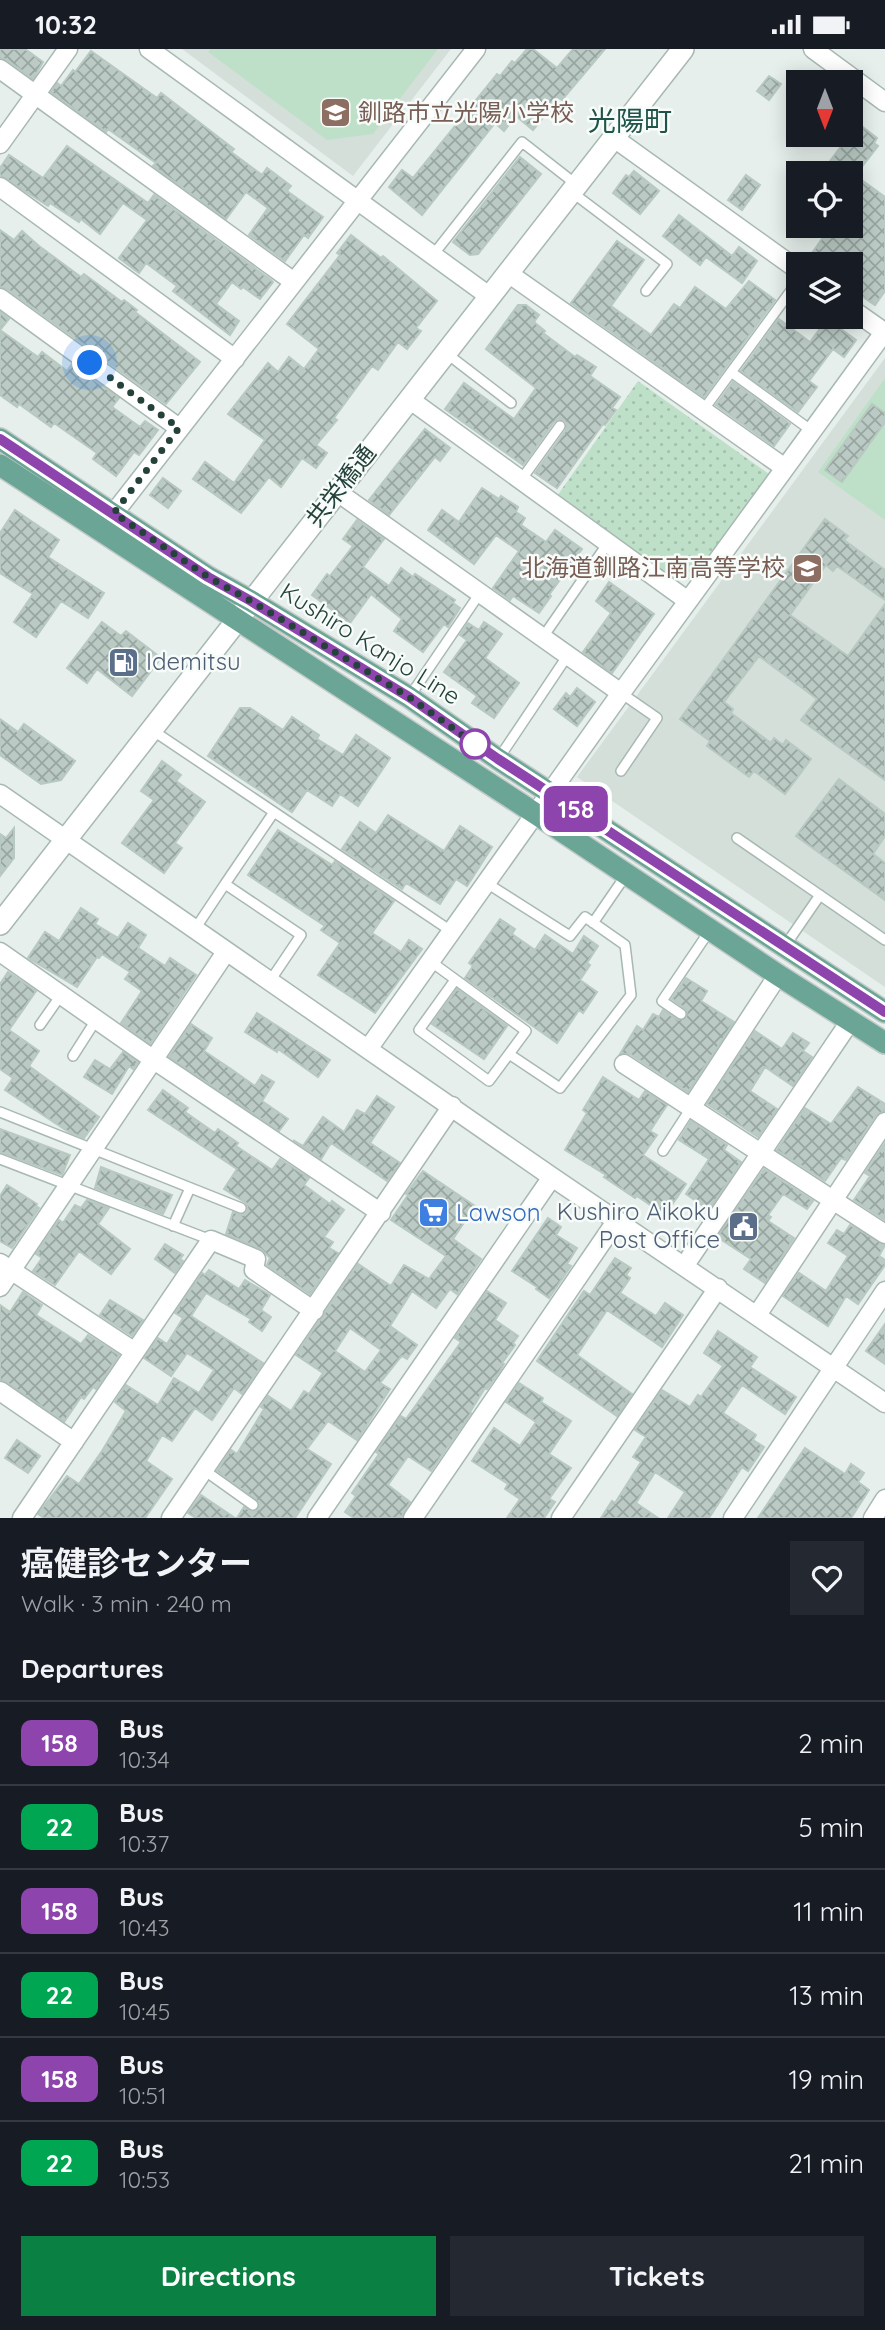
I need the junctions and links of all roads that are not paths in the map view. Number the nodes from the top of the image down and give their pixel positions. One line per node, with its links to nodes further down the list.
1 (68, 49): 7 (street)
2 (149, 49): 13 (street)
3 (476, 49): 13 (street)
4 (683, 49): 9 (street, 共栄橋通)
5 (813, 49): 8 (street)
6 (0, 69): 7 (street)
7 (36, 95): 10 (street); 17 (street)
8 (885, 102)
9 (614, 138): 12 (street, 共栄橋通); 15 (street)
10 (0, 144)
11 (0, 187): 25 (street)
12 (575, 189): 14 (lane); 16 (street, 共栄橋通); 18 (lane)
13 (358, 200): 14 (street); 17 (street)
14 (433, 255): 19 (street)
15 (786, 261)
16 (509, 273): 19 (street, 共栄橋通); 29 (street)
17 (294, 282): 25 (street)
18 (646, 291)
19 (489, 296): 24 (street, 共栄橋通)
20 (786, 297): 26 (lane)
21 (0, 298): 31 (street)
22 (863, 317): 23 (street)
23 (885, 332): 32 (street)
24 (445, 353): 27 (street, 共栄橋通); 28 (lane)
25 (235, 359): 31 (street)
26 (731, 372): 29 (lane); 32 (lane)
27 (409, 399): 36 (street); 37 (street, 共栄橋通)
28 (511, 403)
29 (704, 409): 35 (street)
30 (559, 426): 36 (lane)
31 (179, 428): 38 (street)
32 (812, 431): 35 (street)
33 (0, 439): 38 (main road, Kushiro Kanjo Line)
34 (1, 467): 43 (main road, Kushiro Kanjo Line)
35 (785, 468): 42 (street)
36 (521, 480): 39 (street)
37 (337, 491): 40 (street); 41 (street, 共栄橋通)
38 (114, 513): 41 (main road, Kushiro Kanjo Line)
39 (608, 543): 42 (street); 44 (lane)
40 (480, 593): 44 (street); 47 (lane)
41 (251, 601): 43 (street, 共栄橋通); 47 (main road, Kushiro Kanjo Line)
42 (688, 601): 46 (street)
43 (237, 619): 48 (street, 共栄橋通); 54 (main road, Kushiro Kanjo Line)
44 (543, 637): 45 (street)
45 (568, 655): 46 (street); 49 (lane)
46 (621, 693): 50 (lane); 51 (street)
47 (409, 697): 49 (main road, Kushiro Kanjo Line)
48 (152, 730): 53 (lane); 56 (street, 共栄橋通)
49 (498, 759): 51 (main road, Kushiro Kanjo Line)
50 (621, 771)
51 (552, 793): 54 (street); 67 (main road, Kushiro Kanjo Line)
52 (0, 794): 56 (street)
53 (274, 812): 59 (lane); 65 (lane)
54 (536, 814): 57 (main road, Kushiro Kanjo Line); 58 (street)
55 (737, 838): 60 (lane)
56 (65, 840): 62 (street, 共栄橋通); 63 (street)
57 (627, 874): 61 (lane); 64 (main road, Kushiro Kanjo Line)
58 (485, 882): 61 (lane); 65 (street)
59 (225, 884): 63 (lane); 73 (lane)
60 (820, 895): 66 (lane); 67 (lane)
61 (593, 923): 82 (lane)
62 (0, 924)
63 (195, 929): 68 (street)
64 (710, 930): 71 (main road, Kushiro Kanjo Line); 76 (lane)
65 (451, 931): 70 (street)
66 (885, 940)
67 (784, 947): 75 (main road, Kushiro Kanjo Line)
68 (226, 951): 73 (street); 84 (street)
69 (0, 952): 74 (street)
70 (430, 961): 72 (lane); 81 (street)
71 (778, 975): 78 (main road, Kushiro Kanjo Line); 87 (street)
72 (455, 979): 82 (lane); 82 (lane)
73 (270, 981): 81 (street)
74 (61, 995): 77 (street); 79 (lane)
75 (885, 1012)
76 (681, 1014)
77 (96, 1020): 83 (lane); 84 (street)
78 (851, 1020): 80 (main road, Kushiro Kanjo Line); 92 (street)
79 (40, 1025)
80 (885, 1043)
81 (368, 1049): 86 (street)
82 (509, 1054)
83 (73, 1056)
84 (154, 1060): 90 (street); 99 (street)
85 (624, 1064): 87 (street)
86 (452, 1106): 94 (street); 99 (street)
87 (691, 1108): 91 (lane); 92 (street)
88 (0, 1112): 90 (lane)
89 (885, 1122): 97 (street)
90 (92, 1149): 95 (street); 96 (lane)
91 (663, 1151)
92 (760, 1153): 97 (street); 104 (street)
93 (0, 1159): 95 (lane)
94 (552, 1177): 100 (street); 121 (street)
95 (67, 1185): 101 (lane); 105 (street)
96 (190, 1188): 98 (lane); 101 (lane)
97 (833, 1200): 102 (street); 110 (street)
98 (241, 1208)
99 (381, 1213): 109 (street)
100 (617, 1220): 104 (street); 122 (street)
101 (173, 1226): 103 (lane)
102 (885, 1234)
103 (211, 1240): 109 (street); 111 (street)
104 (685, 1265): 107 (street)
105 (5, 1267): 106 (street); 111 (street)
106 (0, 1287)
107 (718, 1288): 110 (street); 123 (street)
108 (885, 1290): 112 (street)
109 (313, 1311): 116 (street)
110 (757, 1315): 112 (street)
111 (135, 1352): 115 (street)
112 (832, 1367): 114 (street); 124 (street)
113 (0, 1391): 115 (street)
114 (885, 1403)
115 (74, 1441): 119 (street)
116 (204, 1470): 118 (lane); 120 (street)
117 (885, 1499): 125 (street)
118 (253, 1505)
119 (22, 1518)
120 (171, 1518)
121 (317, 1518)
122 (413, 1518)
123 (561, 1518)
124 (733, 1518)
125 (873, 1518)

